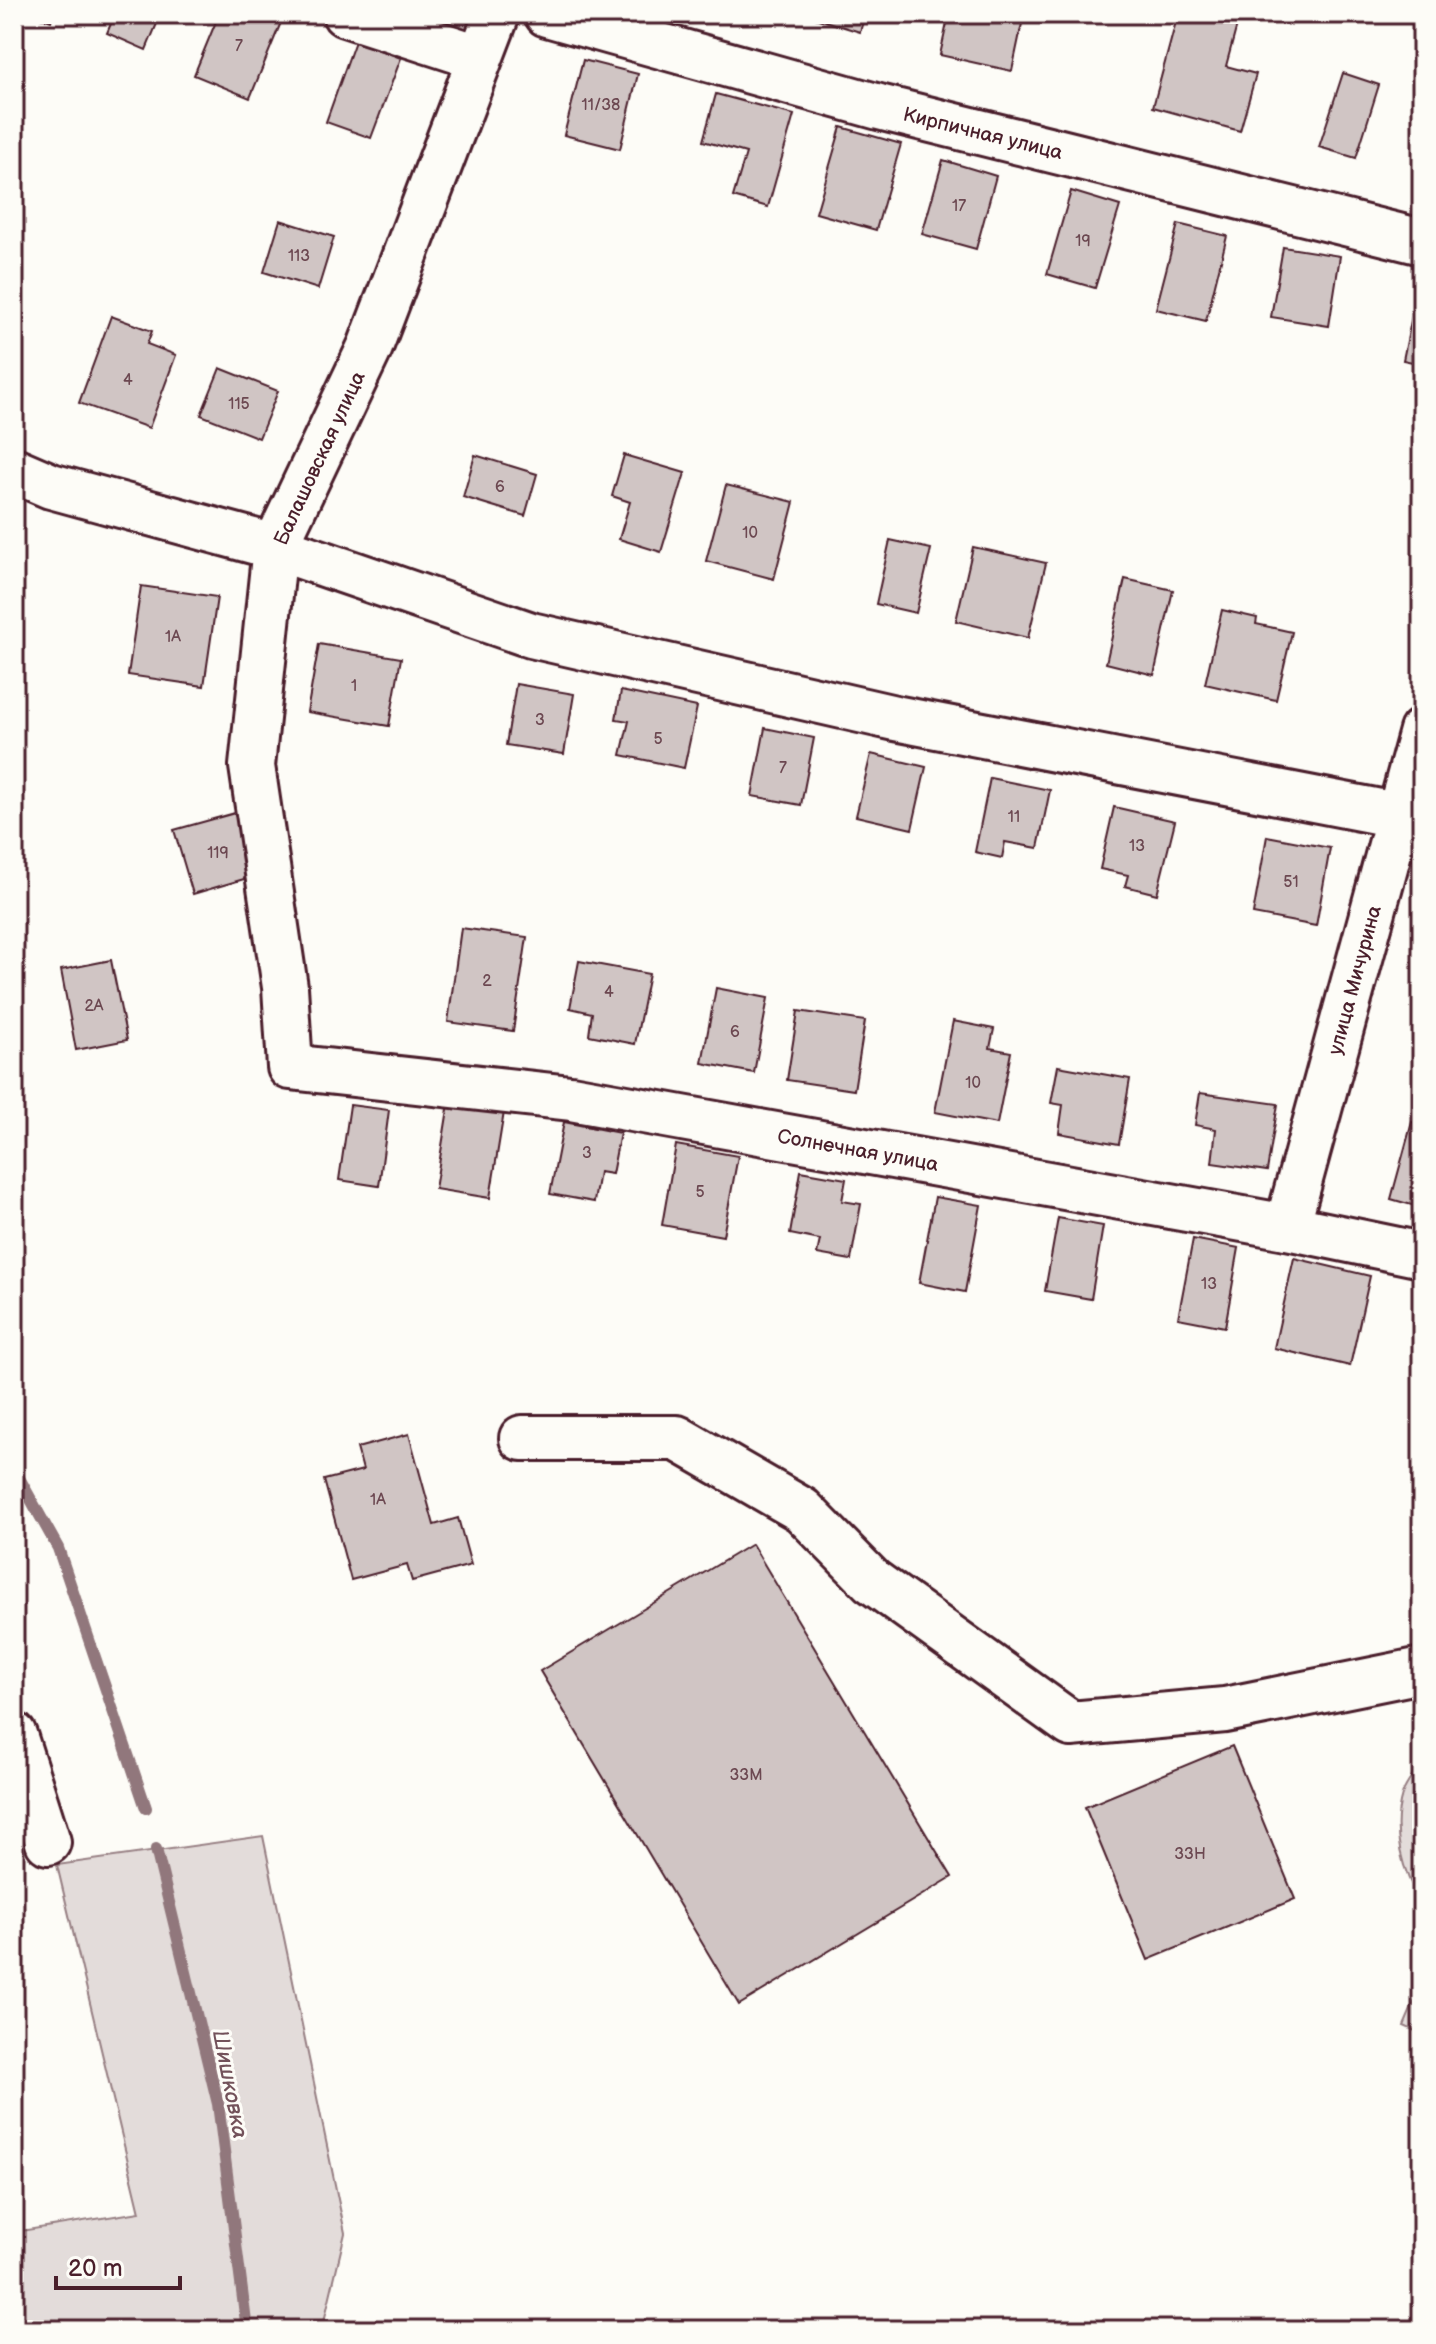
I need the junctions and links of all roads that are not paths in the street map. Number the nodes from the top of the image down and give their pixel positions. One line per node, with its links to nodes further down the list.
1 (345, 14): 4 (street)
2 (497, 14): 4 (street, Балашовская улица)
3 (547, 14): 5 (street, Кирпичная улица)
4 (478, 57): 7 (street, Балашовская улица)
5 (1422, 242)
6 (14, 470): 7 (street)
7 (275, 547): 9 (street); 10 (street, Балашовская улица)
8 (1422, 731): 9 (street, улица Мичурина)
9 (1411, 818): 11 (street, улица Мичурина)
10 (290, 1067): 11 (street, Солнечная улица)
11 (1287, 1227): 12 (street, Солнечная улица)
12 (1422, 1255)
13 (522, 1438): 14 (street)
14 (1422, 1670)
15 (14, 1735): 16 (street)
16 (48, 1842)

